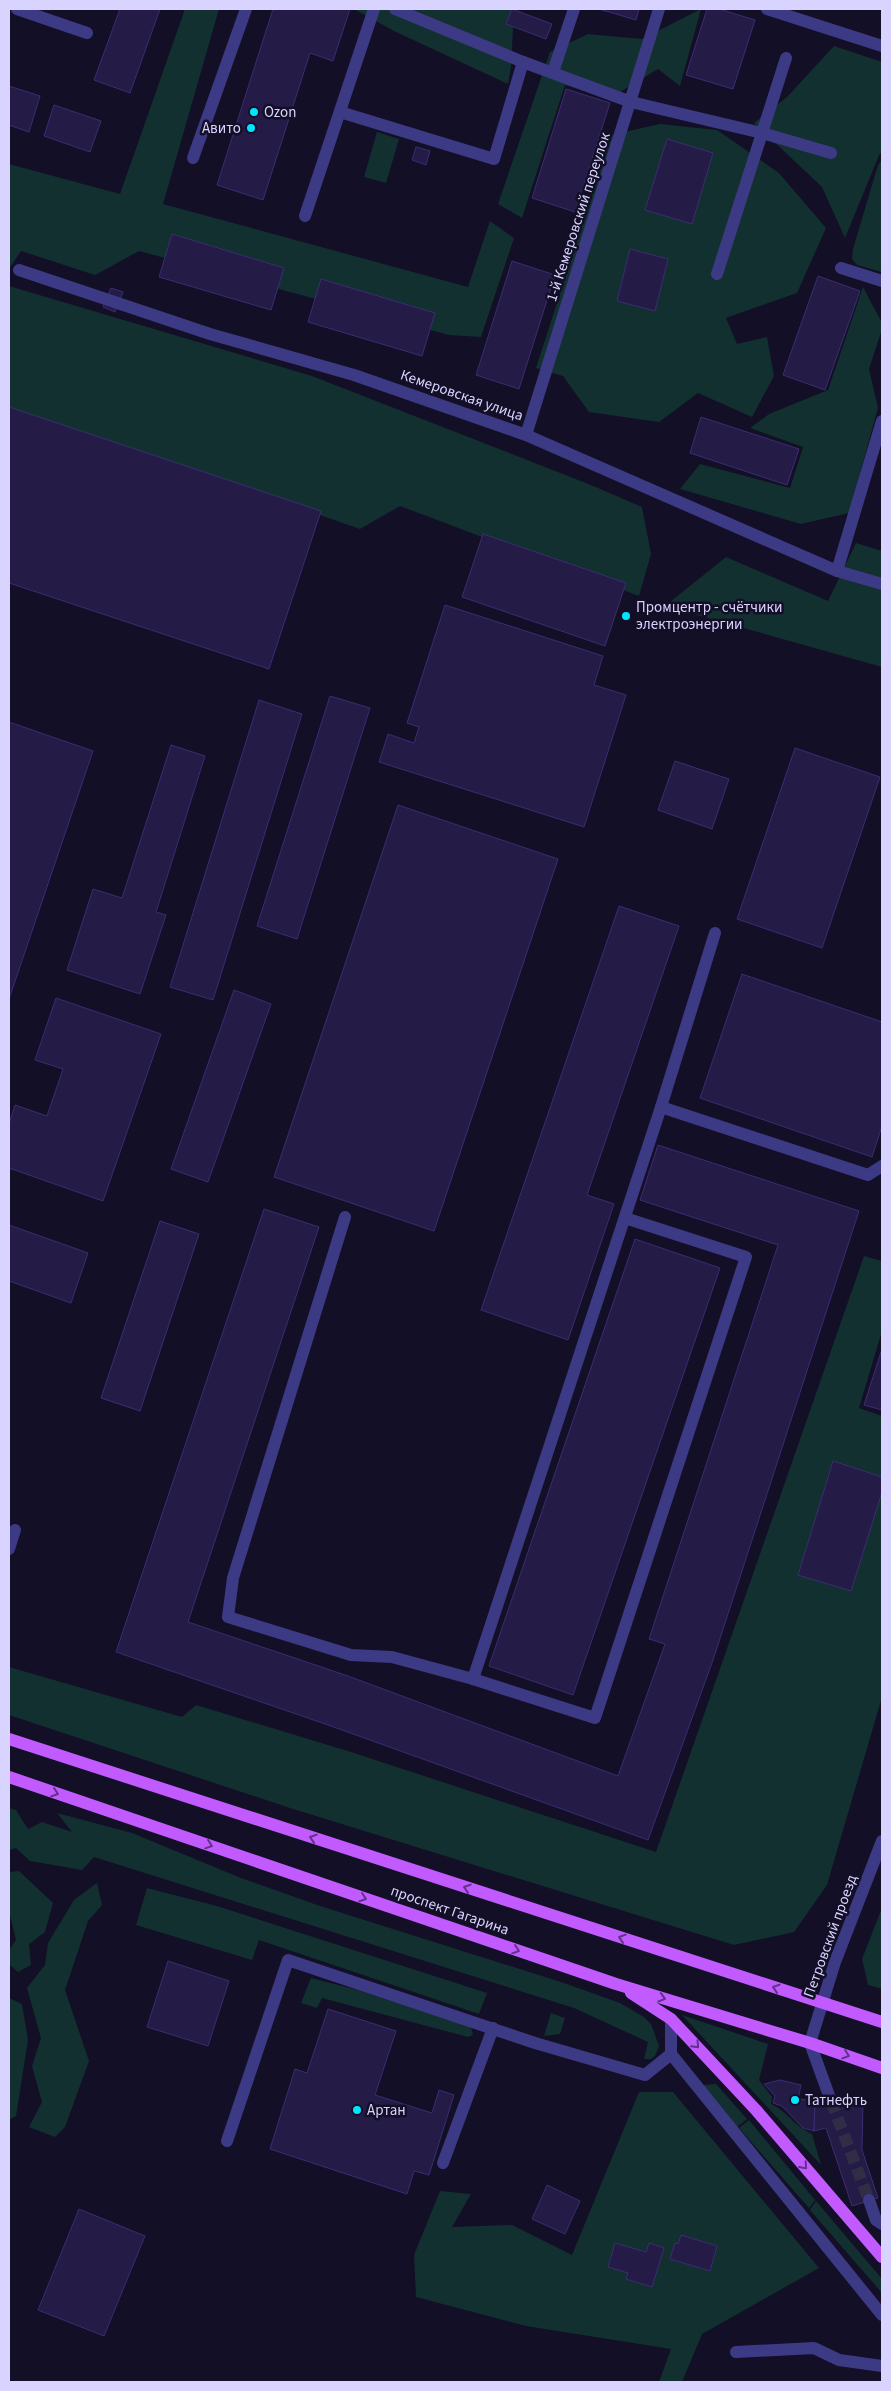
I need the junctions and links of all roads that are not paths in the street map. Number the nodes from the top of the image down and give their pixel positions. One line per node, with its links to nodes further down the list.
1 (17, 9): 8 (street)
2 (246, 9): 17 (street)
3 (374, 9): 14 (street)
4 (395, 9): 11 (street)
5 (574, 9): 12 (street)
6 (659, 9): 13 (street, 1-й Кемеровский переулок)
7 (767, 9): 9 (street)
8 (88, 33)
9 (882, 46)
10 (786, 58): 15 (street)
11 (523, 62): 12 (street); 14 (street)
12 (553, 72): 13 (street)
13 (631, 102): 15 (street); 24 (street, 1-й Кемеровский переулок)
14 (340, 112): 18 (street)
15 (762, 133): 16 (street); 21 (street)
16 (831, 153)
17 (193, 158)
18 (305, 216)
19 (841, 268): 22 (street)
20 (19, 270): 24 (street, Кемеровская улица)
21 (717, 274)
22 (882, 281)
23 (882, 421): 25 (street)
24 (526, 435): 26 (street, Кемеровская улица)
25 (879, 442): 26 (street)
26 (837, 571): 27 (street, Кемеровская улица)
27 (882, 584)
28 (715, 933): 29 (street)
29 (662, 1107): 30 (street); 32 (street)
30 (882, 1166)
31 (345, 1217): 35 (street)
32 (625, 1218): 35 (street); 35 (street)
33 (15, 1530): 34 (street)
34 (9, 1549)
35 (473, 1679)
36 (9, 1739): 40 (main road, проспект Гагарина, one-way to 36)
37 (9, 1777): 39 (main road, проспект Гагарина, one-way to 39)
38 (882, 1841): 40 (street, Петровский проезд)
39 (616, 1984): 41 (main road); 44 (main road, проспект Гагарина, one-way to 44)
40 (823, 2003): 42 (main road, проспект Гагарина); 44 (street, Петровский проезд)
41 (671, 2019): 45 (street); 52 (main road, one-way to 52)
42 (882, 2022)
43 (493, 2028): 45 (street); 48 (street); 49 (street)
44 (810, 2043): 46 (main road, проспект Гагарина, one-way to 46); 47 (street)
45 (671, 2054): 54 (street)
46 (882, 2068)
47 (832, 2102)
48 (227, 2141)
49 (443, 2163)
50 (869, 2200): 51 (street)
51 (879, 2222): 52 (street)
52 (861, 2231): 53 (main road)
53 (882, 2258)
54 (882, 2315)
55 (736, 2352): 56 (street)
56 (882, 2366)

